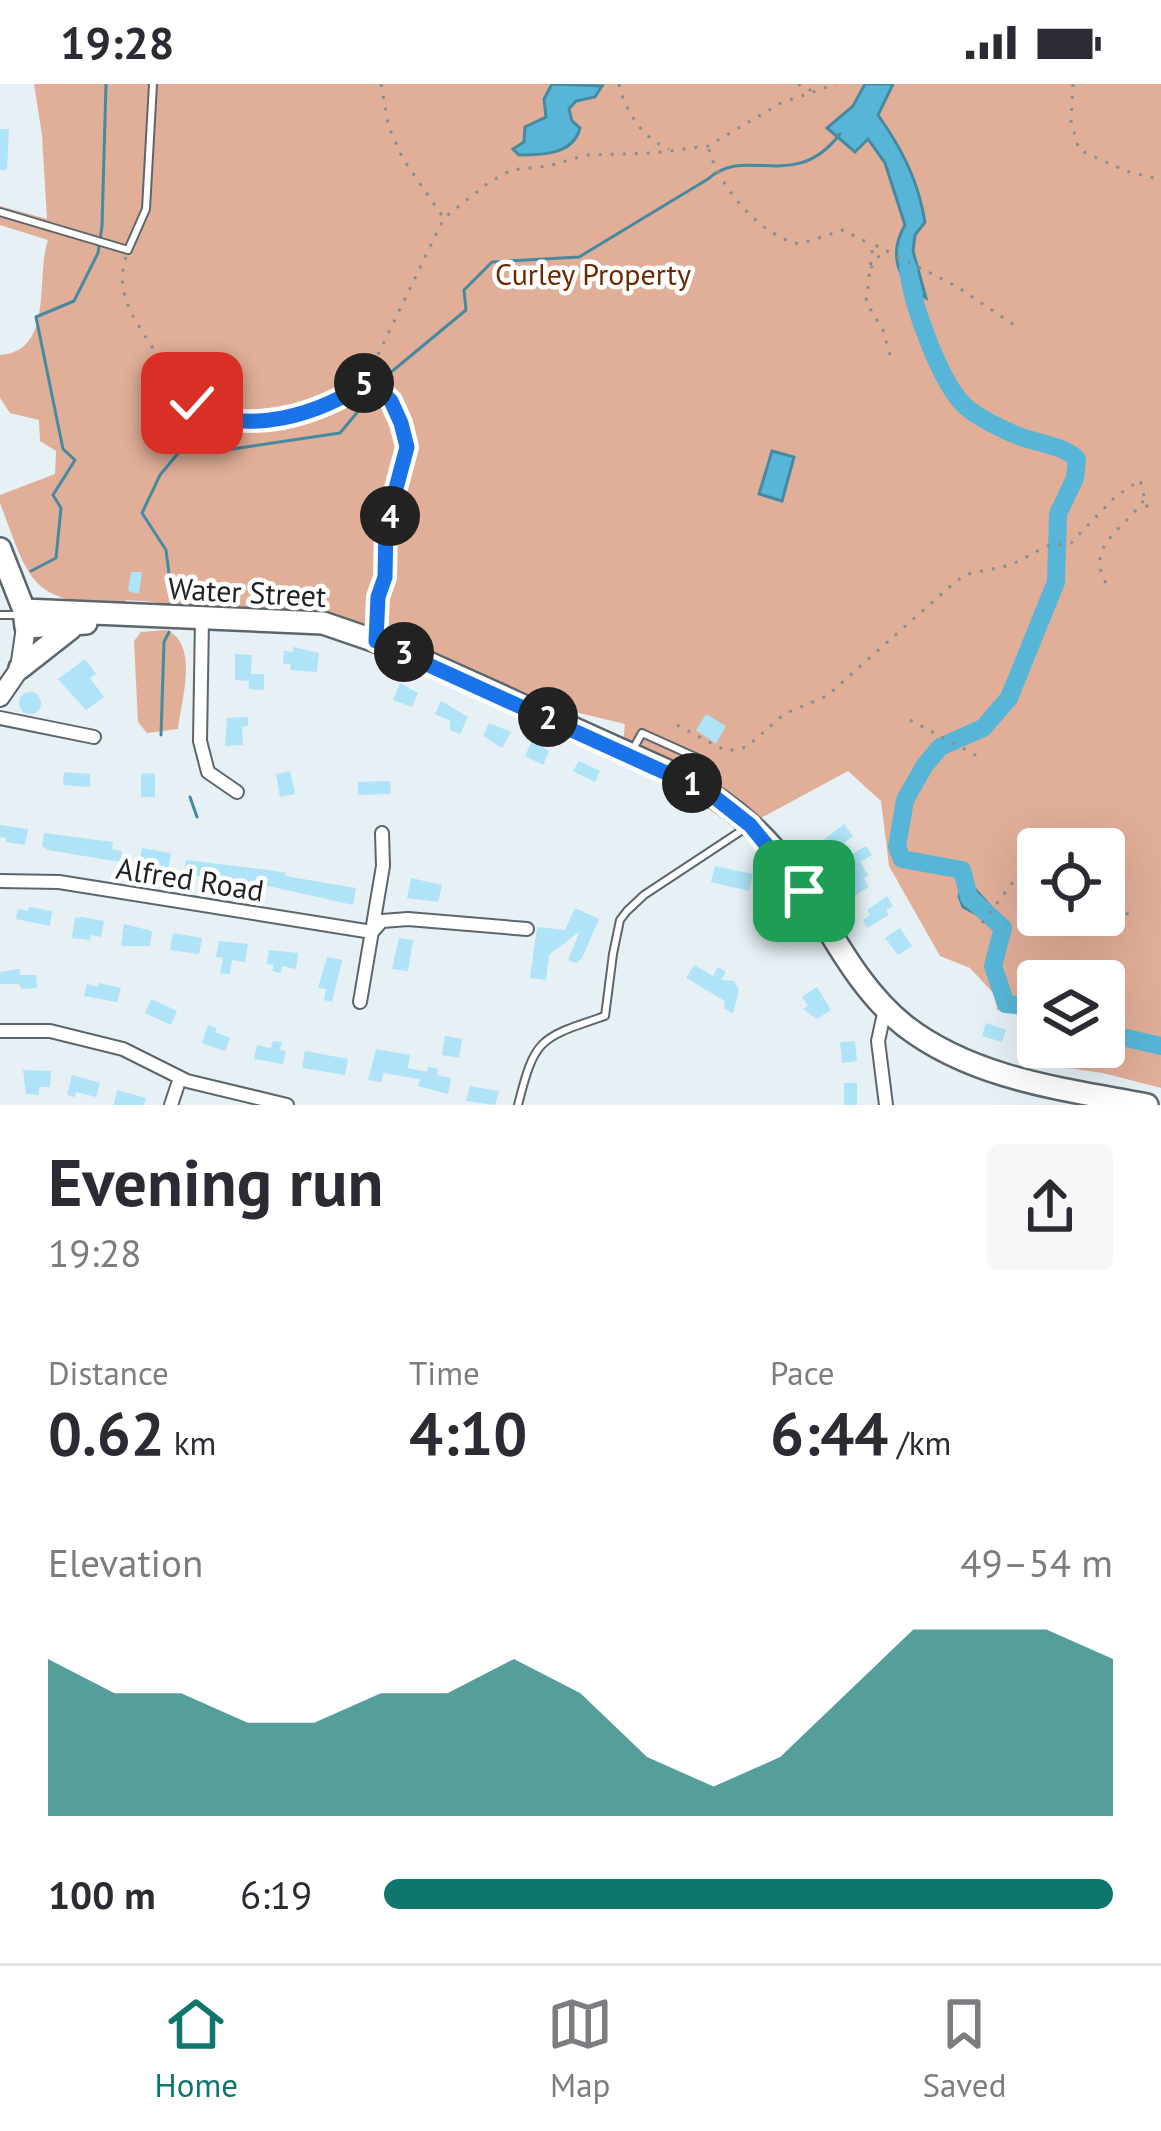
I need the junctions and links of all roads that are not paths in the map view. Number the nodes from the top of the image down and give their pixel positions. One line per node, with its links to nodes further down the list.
1 (154, 84): 2 (lane)
2 (0, 212)
3 (0, 549): 5 (main road)
4 (118, 617): 5 (main road, Water Street); 6 (main road, Water Street); 7 (main road, Water Street)
5 (14, 618): 7 (main road, Water Street); 8 (main road)
6 (202, 618): 12 (street); 13 (main road, Water Street)
7 (74, 627): 8 (main road)
8 (20, 668): 9 (main road)
9 (0, 697)
10 (0, 718): 11 (street)
11 (94, 737)
12 (237, 792)
13 (750, 825): 19 (main road, Water Street); 24 (lane)
14 (382, 833): 17 (street)
15 (0, 881): 17 (street, Alfred Road)
16 (527, 929): 17 (street)
17 (372, 932): 18 (street)
18 (360, 1002)
19 (886, 1007): 25 (street); 26 (main road, Water Street)
20 (0, 1031): 21 (street)
21 (181, 1078): 22 (street); 23 (street)
22 (171, 1105)
23 (287, 1105)
24 (518, 1105)
25 (886, 1105)
26 (1147, 1105)

